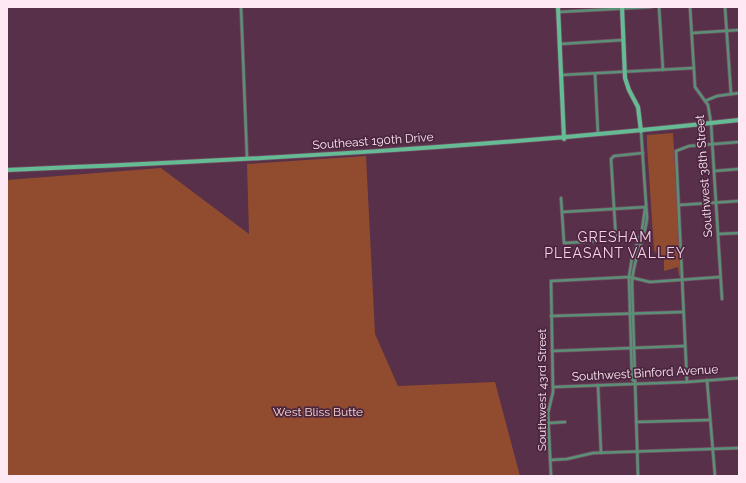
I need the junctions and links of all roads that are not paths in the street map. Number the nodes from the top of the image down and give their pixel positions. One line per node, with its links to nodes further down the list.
1 (241, 7): 30 (street)
2 (558, 7): 8 (main road)
3 (651, 7): 7 (street)
4 (659, 7): 15 (street)
5 (690, 7): 11 (street, Southwest 38th Street)
6 (726, 7): 10 (street)
7 (622, 8): 8 (street); 12 (main road)
8 (558, 12): 13 (main road)
9 (739, 30): 10 (street)
10 (727, 31): 11 (street); 20 (street)
11 (692, 33): 14 (street, Southwest 38th Street)
12 (623, 40): 13 (street); 16 (main road)
13 (560, 44): 18 (main road)
14 (694, 68): 15 (street); 21 (street, Southwest 38th Street)
15 (663, 70): 16 (street)
16 (625, 72): 17 (street); 24 (main road)
17 (595, 74): 18 (street); 25 (street)
18 (561, 76): 26 (main road)
19 (739, 93): 20 (street)
20 (731, 94): 21 (street)
21 (705, 101): 23 (street, Southwest 38th Street)
22 (739, 120): 23 (main road, Southeast 190th Drive)
23 (711, 123): 24 (main road, Southeast 190th Drive); 28 (street, Southwest 38th Street)
24 (641, 131): 25 (main road, Southeast 190th Drive); 29 (street)
25 (598, 135): 26 (main road, Southeast 190th Drive)
26 (564, 139): 30 (main road, Southeast 190th Drive)
27 (739, 142): 28 (street)
28 (712, 144): 33 (street, Southwest 38th Street); 37 (street)
29 (643, 152): 38 (street); 39 (street)
30 (247, 159): 32 (main road, Southeast 190th Drive)
31 (739, 169): 33 (street)
32 (7, 170)
33 (714, 171): 36 (street, Southwest 38th Street)
34 (561, 198): 40 (street)
35 (739, 201): 36 (street)
36 (716, 202): 37 (street); 42 (street, Southwest 38th Street)
37 (679, 205): 45 (street)
38 (646, 207): 39 (street); 43 (street)
39 (614, 209): 40 (street); 40 (street)
40 (562, 212)
41 (739, 233): 42 (street)
42 (718, 234): 44 (street, Southwest 38th Street)
43 (630, 277): 45 (street); 48 (street); 49 (street, Southwest 43rd Street)
44 (720, 277): 45 (street); 46 (street, Southwest 38th Street)
45 (682, 280): 47 (street)
46 (722, 299)
47 (683, 312): 48 (street); 50 (street)
48 (631, 313): 49 (street); 51 (street)
49 (551, 316): 52 (street, Southwest 43rd Street)
50 (685, 346): 51 (street); 56 (street)
51 (632, 348): 52 (street); 55 (street)
52 (552, 351): 58 (street, Southwest 43rd Street)
53 (739, 378): 54 (street, Southwest Binford Avenue)
54 (707, 380): 56 (street, Southwest Binford Avenue); 59 (street)
55 (634, 382): 56 (street, Southwest Binford Avenue); 57 (street, Southwest Binford Avenue); 61 (street)
56 (687, 382)
57 (598, 385): 58 (street, Southwest Binford Avenue); 66 (street)
58 (553, 387): 62 (street, Southwest 43rd Street)
59 (710, 420): 61 (street); 64 (street)
60 (565, 422): 62 (street)
61 (636, 422): 65 (street)
62 (549, 423): 67 (street, Southwest 43rd Street)
63 (739, 448): 64 (street)
64 (713, 449): 65 (street); 70 (street)
65 (637, 452): 66 (street); 69 (street)
66 (601, 453): 67 (street)
67 (550, 460): 68 (street, Southwest 43rd Street)
68 (551, 476)
69 (638, 476)
70 (715, 476)

